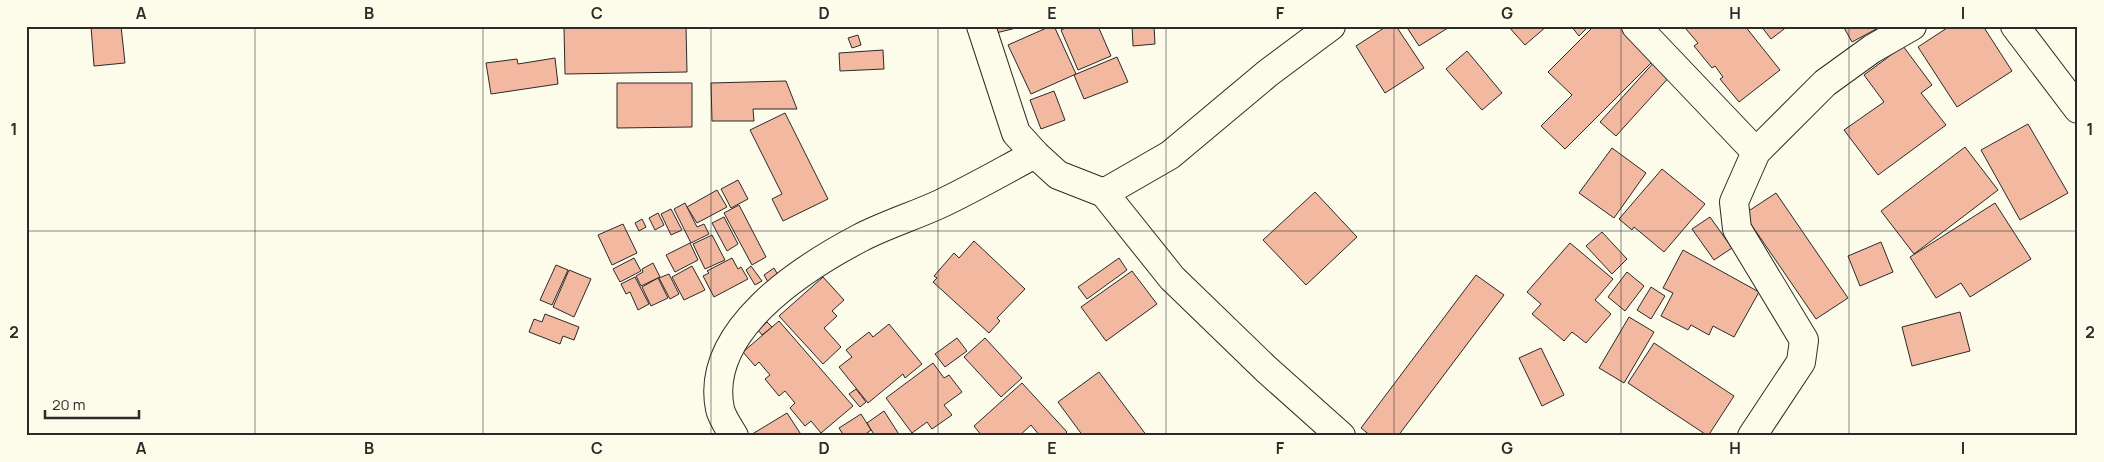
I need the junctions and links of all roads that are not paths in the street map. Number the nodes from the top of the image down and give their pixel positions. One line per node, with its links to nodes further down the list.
1 (980, 26): 8 (street)
2 (1331, 26): 9 (street)
3 (1636, 26): 7 (street)
4 (1912, 26): 7 (street)
5 (2016, 26): 6 (street)
6 (2078, 109)
7 (1756, 152): 12 (street)
8 (1034, 154): 9 (street); 10 (street)
9 (1104, 193): 11 (street)
10 (734, 436)
11 (1341, 436)
12 (1752, 436)

